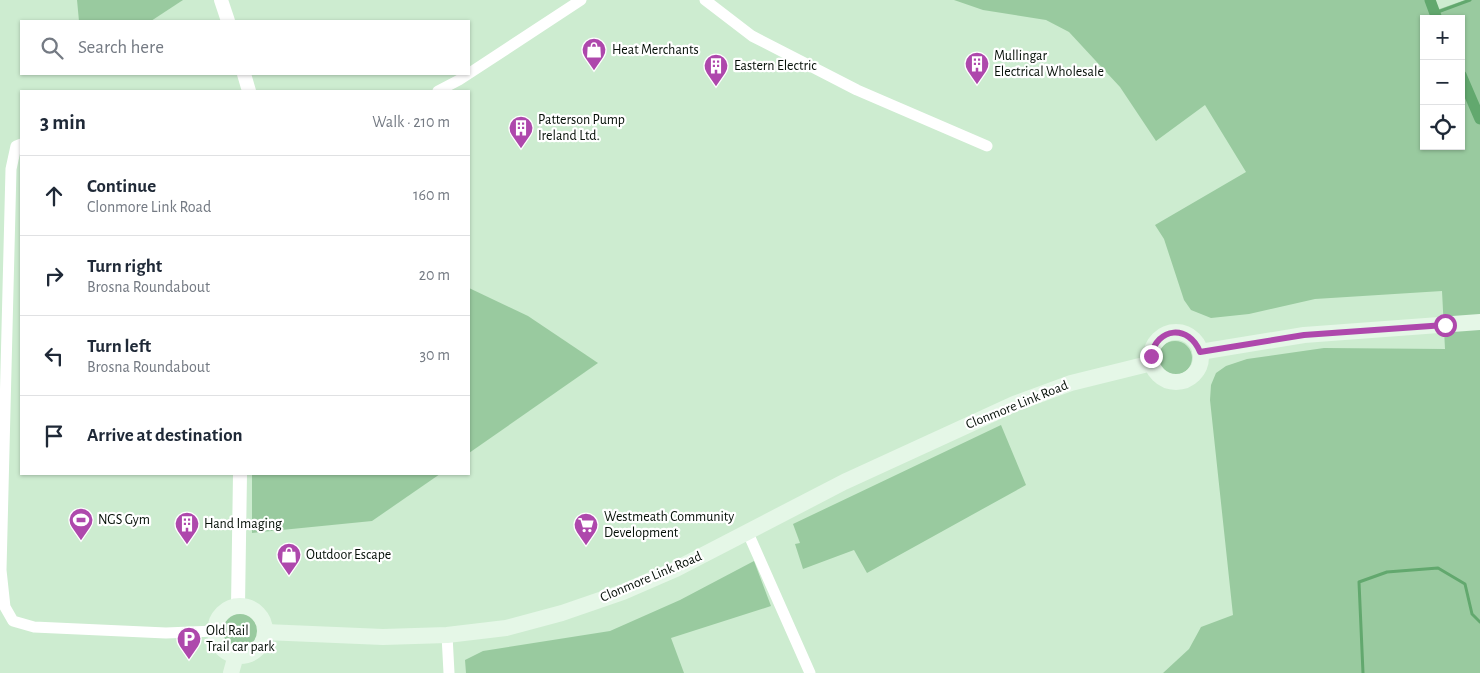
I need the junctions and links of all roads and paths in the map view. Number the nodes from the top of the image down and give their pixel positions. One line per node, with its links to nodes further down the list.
1 (221, 0): 4 (street)
2 (581, 0): 5 (street)
3 (704, 0): 11 (street)
4 (228, 20)
5 (470, 73)
6 (244, 75): 8 (street)
7 (467, 75): 9 (street)
8 (249, 90)
9 (440, 90)
10 (20, 144): 18 (street)
11 (987, 146)
12 (1480, 322): 13 (main road)
13 (1200, 352): 14 (main road); 14 (main road)
14 (1152, 363): 16 (main road, Clonmore Link Road)
15 (240, 475): 17 (street)
16 (748, 533): 20 (main road, Clonmore Link Road); 24 (street)
17 (238, 606): 18 (main road); 19 (main road)
18 (215, 630): 21 (main road)
19 (265, 632): 20 (main road, Clonmore Link Road); 21 (main road)
20 (447, 635): 23 (street)
21 (236, 656): 22 (main road)
22 (231, 673)
23 (449, 673)
24 (810, 673)

